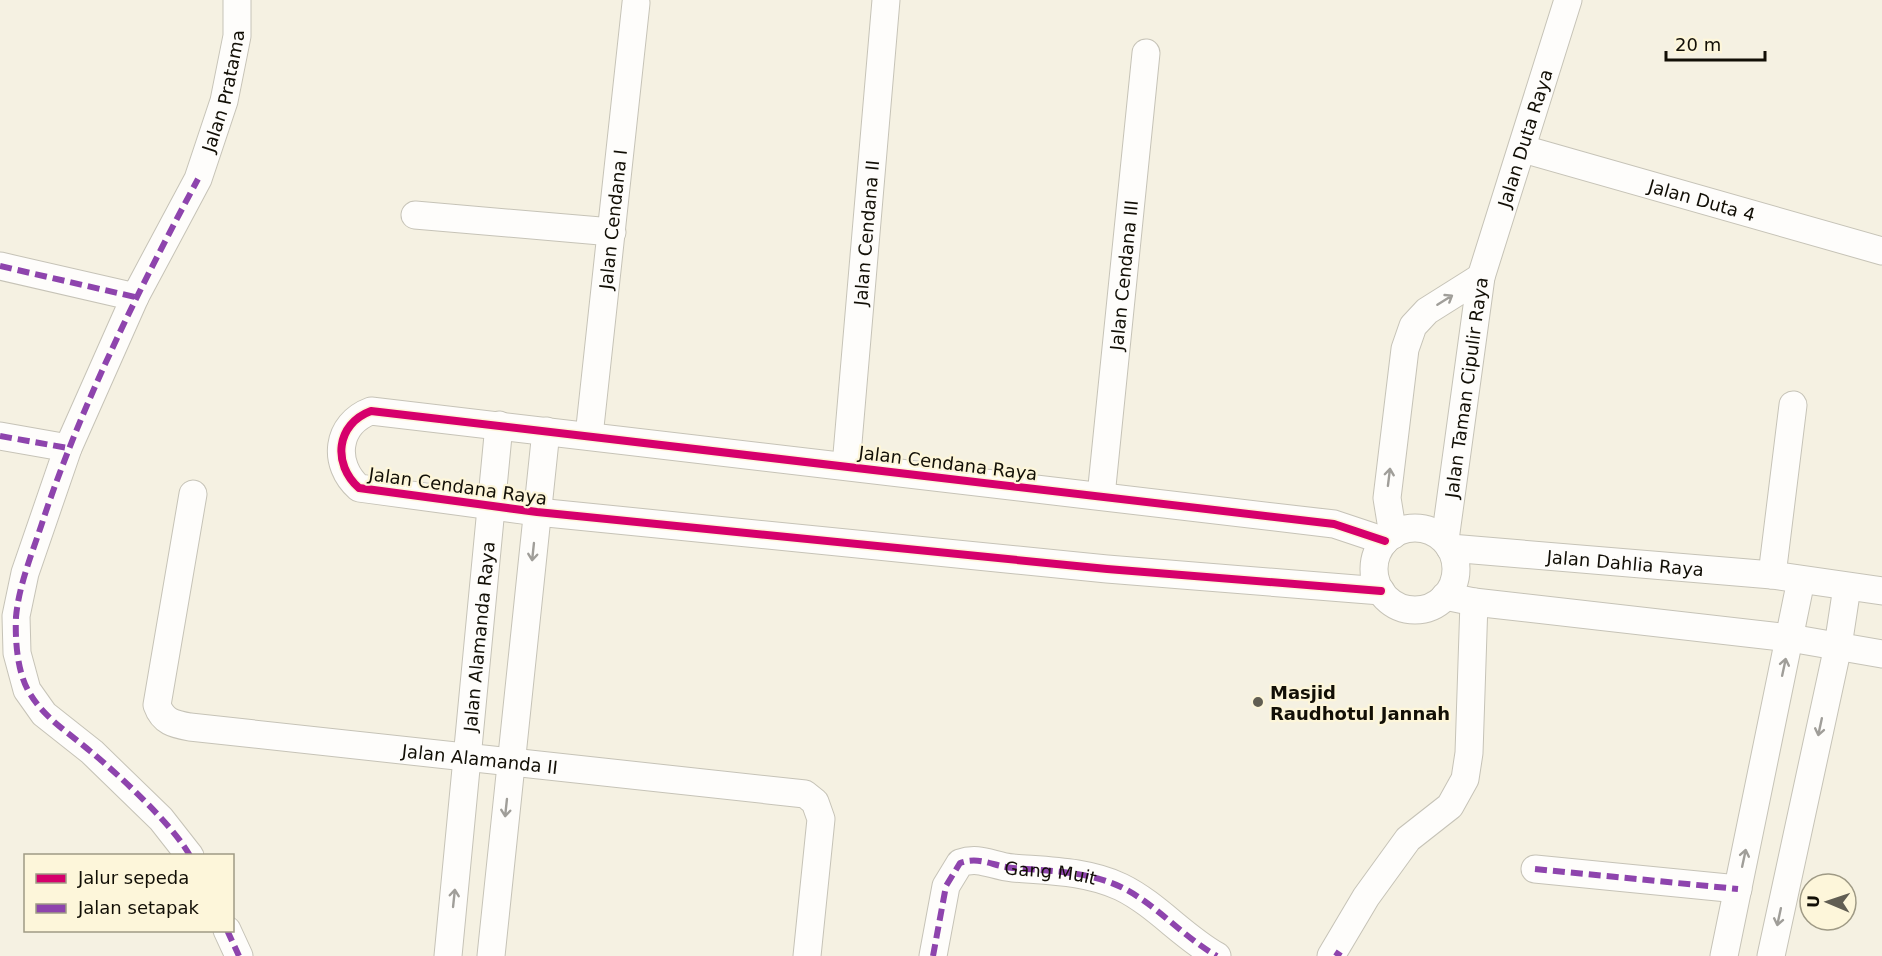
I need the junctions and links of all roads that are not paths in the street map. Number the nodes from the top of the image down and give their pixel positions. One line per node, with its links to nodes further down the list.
1 (237, 0): 12 (street, Jalan Pratama)
2 (886, 0): 19 (street, Jalan Cendana II)
3 (1568, 0): 6 (street, Jalan Duta Raya)
4 (636, 3): 8 (street, Jalan Cendana I)
5 (1146, 53): 21 (street, Jalan Cendana III)
6 (1519, 159): 9 (street, Jalan Duta 4); 11 (street, Jalan Duta Raya)
7 (415, 215): 8 (street)
8 (612, 232): 17 (street, Jalan Cendana I)
9 (1882, 251)
10 (0, 266): 12 (street)
11 (1481, 277): 24 (street, Jalan Taman Cipulir Raya, one-way to 11); 25 (street, Jalan Taman Cipulir Raya)
12 (135, 297): 18 (street, Jalan Pratama)
13 (1794, 405): 26 (street)
14 (499, 425): 15 (street, Jalan Cendana Raya); 22 (street, Jalan Alamanda Raya); 22 (street, Jalan Cendana Raya)
15 (546, 431): 17 (street, Jalan Cendana Raya); 23 (street)
16 (0, 436): 18 (street)
17 (589, 436): 19 (street, Jalan Cendana Raya)
18 (68, 448): 38 (street, Jalan Pratama)
19 (846, 466): 21 (street, Jalan Cendana Raya)
20 (193, 494): 36 (street, Jalan Alamanda II)
21 (1101, 496): 24 (street, Jalan Cendana Raya)
22 (491, 507): 23 (street, Jalan Cendana Raya); 36 (street, Jalan Alamanda Raya)
23 (537, 512): 29 (street, Jalan Cendana Raya); 37 (street, one-way to 37)
24 (1389, 538): 25 (street); 29 (street)
25 (1448, 544): 26 (street, Jalan Dahlia Raya); 31 (street)
26 (1772, 575): 27 (street, Jalan Dahlia Raya)
27 (1801, 580): 28 (street, Jalan Dahlia Raya); 33 (street)
28 (1847, 587): 30 (street, Jalan Dahlia Raya); 34 (street)
29 (1382, 591): 31 (street)
30 (1882, 591)
31 (1446, 596): 32 (street)
32 (1474, 602): 33 (street); 42 (street)
33 (1790, 638): 34 (street); 40 (street, one-way to 33)
34 (1838, 646): 35 (street); 50 (street, one-way to 50)
35 (1882, 654)
36 (467, 756): 37 (street, Jalan Alamanda II); 44 (street, Jalan Alamanda Raya, one-way to 36)
37 (511, 761): 45 (street, one-way to 45); 46 (street, Jalan Alamanda II)
38 (189, 854)
39 (1535, 869): 40 (street)
40 (1738, 889): 49 (street)
41 (229, 932): 43 (street)
42 (1335, 955)
43 (239, 956)
44 (448, 956)
45 (491, 956)
46 (807, 956)
47 (933, 956): 48 (street, Gang Muit)
48 (1217, 956)
49 (1724, 956)
50 (1771, 956)

